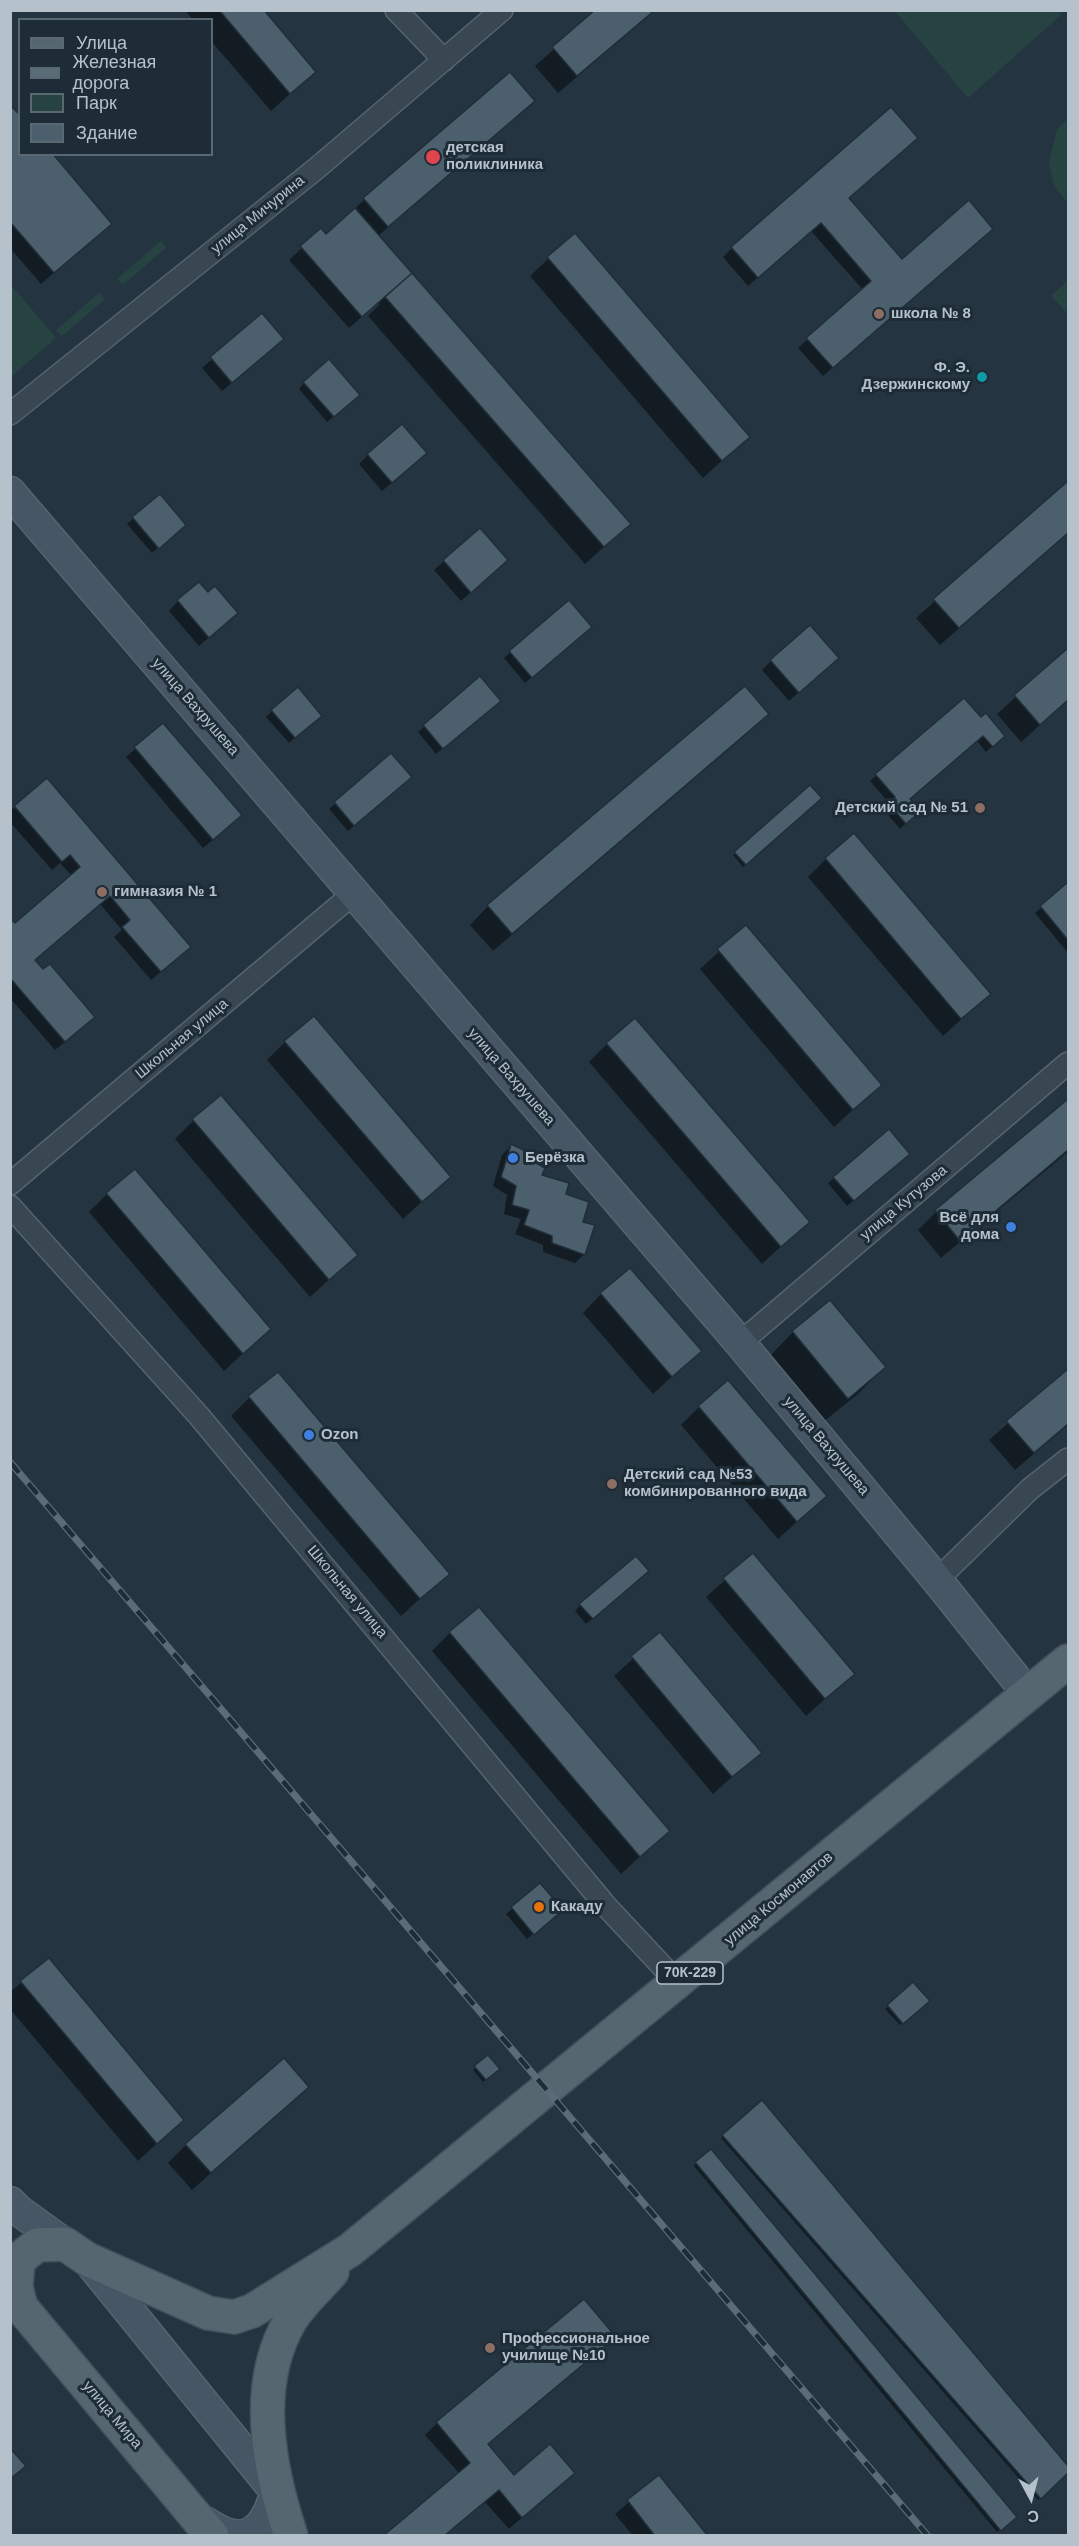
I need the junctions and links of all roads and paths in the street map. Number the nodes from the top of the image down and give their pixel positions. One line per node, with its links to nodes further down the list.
1 (396, 10): 3 (street)
2 (502, 10): 3 (street, улица Мичурина)
3 (444, 60): 4 (street, улица Мичурина)
4 (10, 414)
5 (10, 492): 6 (main road, улица Вахрушева)
6 (353, 894): 8 (street, Школьная улица); 10 (main road, улица Вахрушева)
7 (1068, 1063): 10 (street, улица Кутузова)
8 (10, 1184)
9 (10, 1206): 15 (street, Школьная улица)
10 (740, 1343): 12 (main road, улица Вахрушева)
11 (1068, 1459): 12 (street)
12 (937, 1580): 14 (main road, улица Вахрушева)
13 (1068, 1661): 14 (main road, улица Космонавтов / 70К-229)
14 (1028, 1694): 15 (main road, улица Космонавтов / 70К-229)
15 (678, 1983): 17 (main road, улица Космонавтов / 70К-229)
16 (10, 2202): 18 (main road)
17 (350, 2250): 18 (main road); 20 (main road)
18 (76, 2251): 19 (main road); 20 (main road)
19 (16, 2301): 21 (main road, улица Мира)
20 (276, 2492): 21 (main road); 22 (main road)
21 (205, 2527)
22 (291, 2535)

